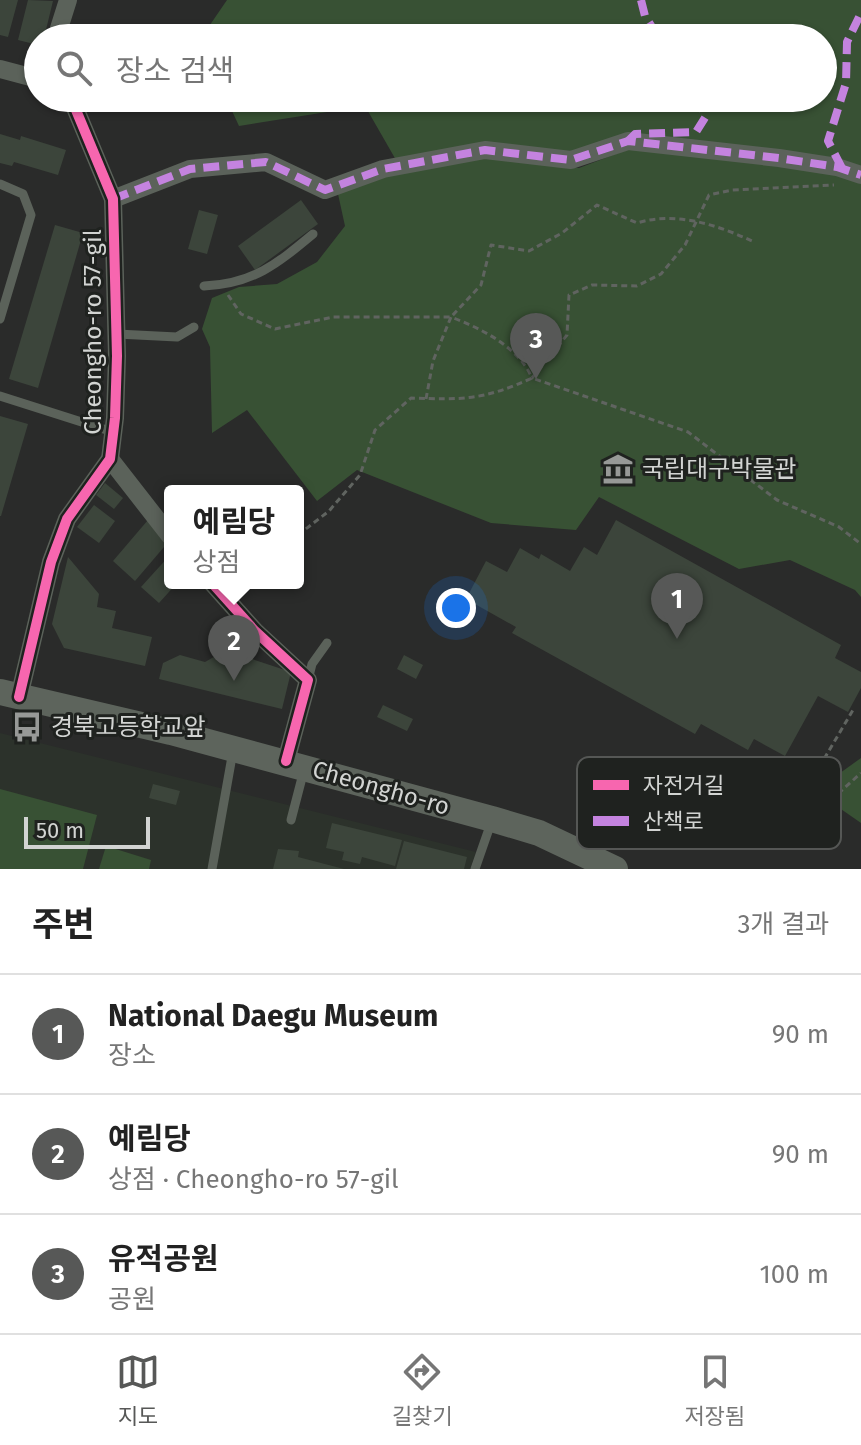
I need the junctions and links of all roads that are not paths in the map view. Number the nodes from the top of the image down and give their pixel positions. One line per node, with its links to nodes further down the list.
1 (68, 0): 2 (street)
2 (60, 24)
3 (0, 69): 4 (street)
4 (24, 75)
5 (77, 112): 8 (street, Cheongho-ro 57-gil)
6 (861, 175): 8 (street)
7 (0, 184): 11 (lane)
8 (113, 199): 13 (street, Cheongho-ro 57-gil)
9 (313, 234): 10 (lane)
10 (204, 286)
11 (0, 319)
12 (194, 327): 13 (lane)
13 (117, 334): 15 (street, Cheongho-ro 57-gil)
14 (0, 396): 15 (lane)
15 (113, 432): 16 (street, Cheongho-ro 57-gil)
16 (110, 459): 17 (street, Cheongho-ro 57-gil); 21 (street, Cheongho-ro 57-gil)
17 (164, 529)
18 (217, 589): 20 (street)
19 (327, 643): 20 (lane)
20 (308, 680): 23 (street)
21 (10, 695): 22 (main road, Cheongho-ro)
22 (234, 748): 23 (main road, Cheongho-ro); 26 (lane)
23 (295, 764): 24 (main road, Cheongho-ro); 25 (lane)
24 (492, 819): 27 (lane); 28 (main road, Cheongho-ro)
25 (291, 820)
26 (215, 868)
27 (475, 869)
28 (615, 869)

